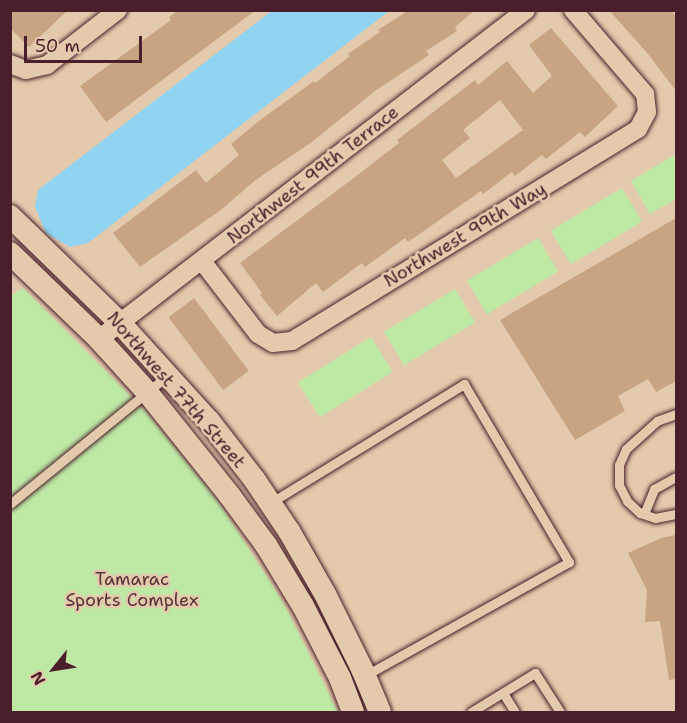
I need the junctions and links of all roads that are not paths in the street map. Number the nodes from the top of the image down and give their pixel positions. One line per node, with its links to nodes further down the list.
1 (118, 10): 4 (street)
2 (526, 10): 7 (street, Northwest 99th Terrace)
3 (573, 10): 7 (street, Northwest 99th Way)
4 (18, 67)
5 (10, 216): 8 (street, Northwest 77th Street)
6 (10, 253): 9 (street, Northwest 77th Street)
7 (202, 261): 8 (street, Northwest 99th Terrace)
8 (120, 323): 9 (street, Northwest 99th Terrace); 10 (street, Northwest 77th Street)
9 (99, 339): 11 (street, Northwest 77th Street)
10 (167, 376): 11 (lane); 14 (street, Northwest 77th Street)
11 (147, 392): 15 (lane); 19 (street, Northwest 77th Street)
12 (676, 414): 16 (lane)
13 (676, 477): 16 (lane)
14 (270, 503): 18 (street, Northwest 77th Street); 18 (lane)
15 (10, 504)
16 (644, 514): 17 (lane)
17 (676, 514)
18 (363, 676): 19 (lane); 22 (street, Northwest 77th Street)
19 (342, 688): 21 (street, Northwest 77th Street)
20 (503, 693): 23 (lane); 24 (lane); 25 (lane)
21 (353, 712)
22 (380, 712)
23 (471, 712)
24 (515, 712)
25 (560, 712)

